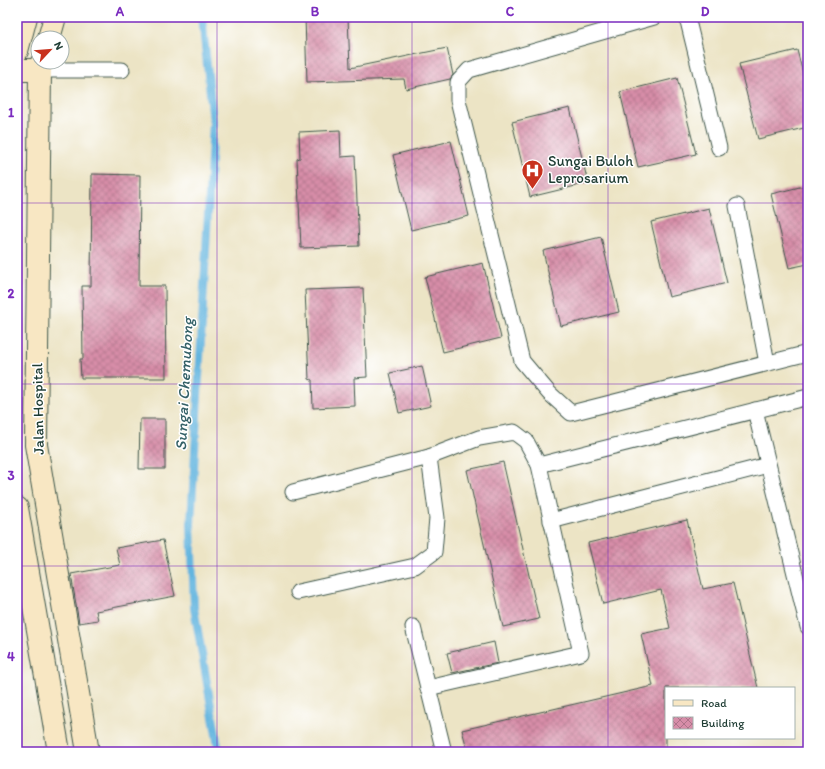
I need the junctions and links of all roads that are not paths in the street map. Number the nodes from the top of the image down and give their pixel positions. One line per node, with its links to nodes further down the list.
1 (26, 17): 6 (main road)
2 (55, 17): 5 (main road)
3 (654, 17): 15 (lane)
4 (687, 17): 12 (lane)
5 (51, 30)
6 (17, 51)
7 (70, 67): 11 (lane)
8 (30, 68): 9 (main road)
9 (17, 70)
10 (41, 70): 29 (main road, Jalan Hospital)
11 (122, 70)
12 (719, 148)
13 (737, 206): 15 (lane)
14 (808, 352): 15 (lane)
15 (767, 363)
16 (808, 397): 17 (lane)
17 (755, 410): 19 (lane); 20 (lane)
18 (429, 457): 19 (lane); 21 (lane); 24 (lane)
19 (539, 465): 23 (lane)
20 (768, 466): 23 (lane); 26 (lane)
21 (293, 492)
22 (17, 508): 28 (main road)
23 (551, 520): 27 (lane)
24 (298, 592)
25 (413, 627): 27 (lane)
26 (808, 627)
27 (428, 688): 30 (lane)
28 (59, 752)
29 (88, 752)
30 (444, 752)

